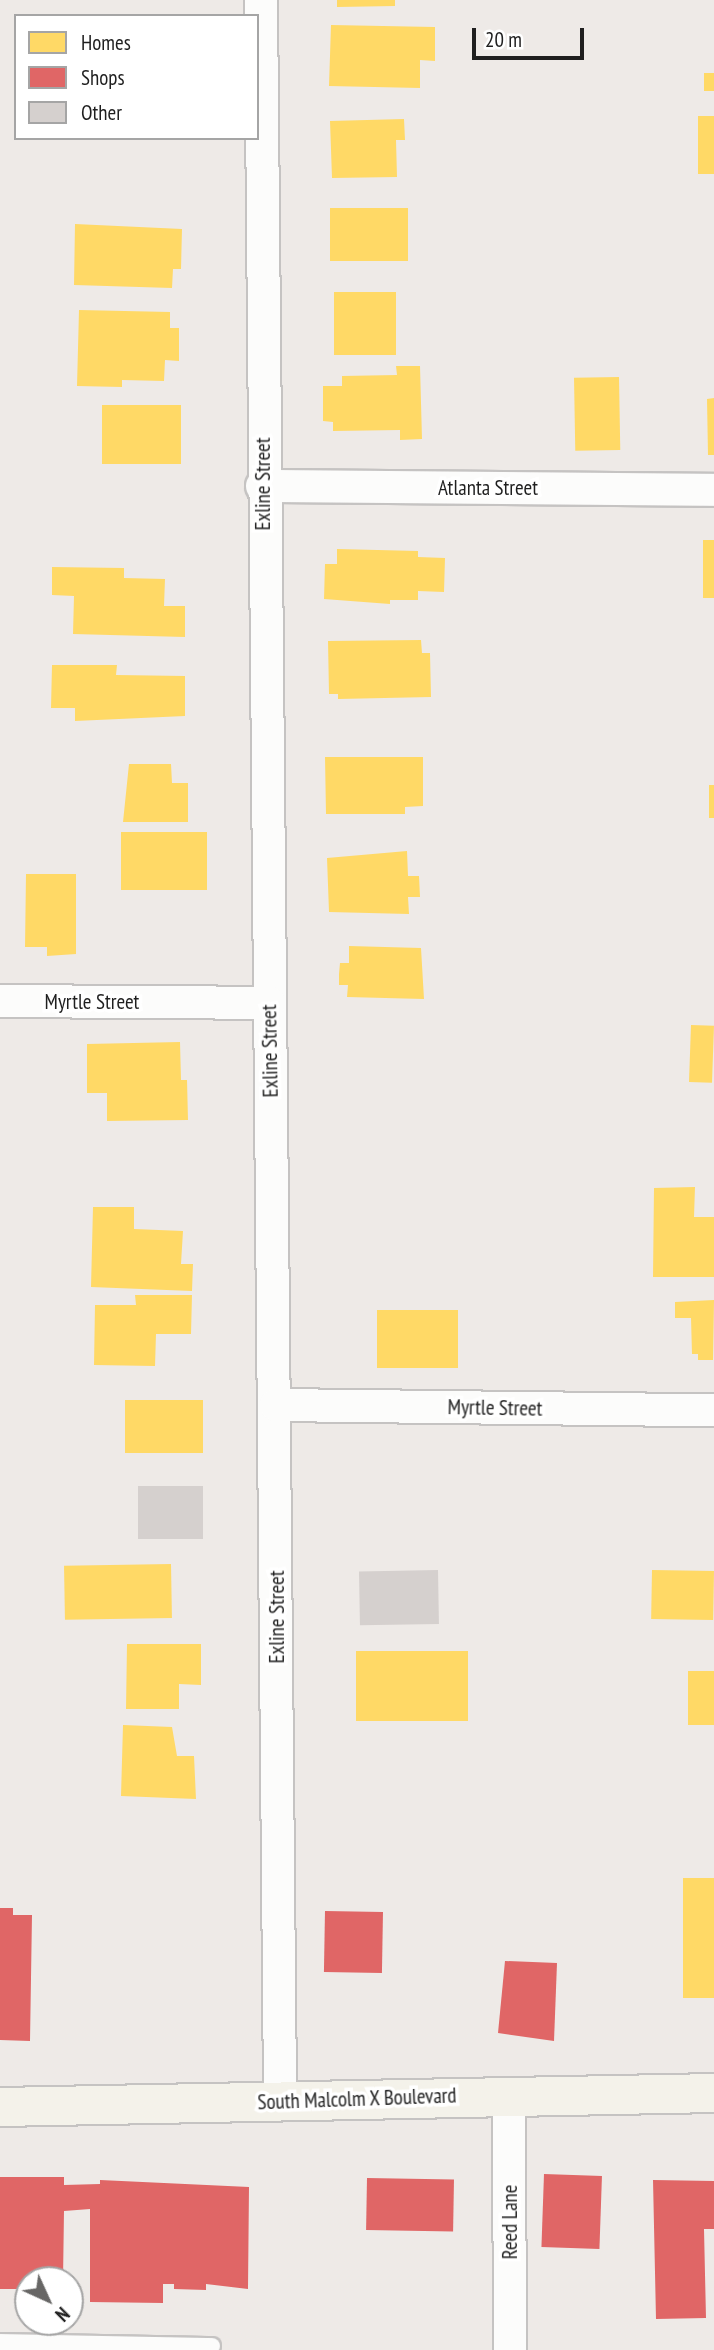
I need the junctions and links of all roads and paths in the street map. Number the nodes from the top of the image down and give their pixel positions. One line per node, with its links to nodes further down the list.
1 (261, 0): 2 (street, Exline Street)
2 (262, 486): 3 (street, Atlanta Street); 5 (street, Exline Street)
3 (714, 490)
4 (0, 1001): 5 (street, Myrtle Street)
5 (269, 1003): 6 (street, Exline Street)
6 (276, 1405): 7 (street, Myrtle Street); 10 (street, Exline Street)
7 (714, 1410)
8 (714, 2093): 9 (street, South Malcolm X Boulevard)
9 (509, 2094): 10 (street, South Malcolm X Boulevard); 14 (street, Reed Lane)
10 (280, 2101): 11 (street, South Malcolm X Boulevard)
11 (0, 2108)
12 (0, 2342): 13 (lane)
13 (212, 2346)
14 (510, 2350)

